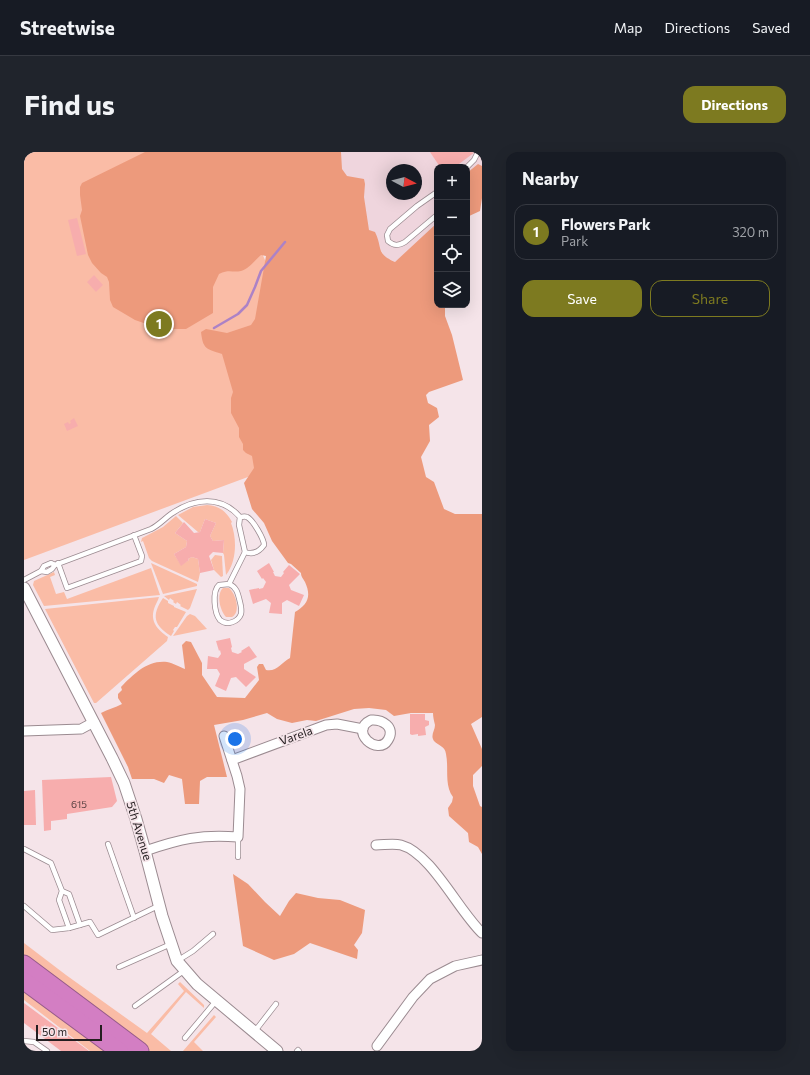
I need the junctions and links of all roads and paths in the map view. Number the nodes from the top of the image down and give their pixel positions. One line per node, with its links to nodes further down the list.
1 (478, 152): 2 (lane)
2 (470, 164)
3 (434, 194): 4 (lane)
4 (434, 218)
5 (240, 517): 6 (lane); 7 (lane); 7 (lane)
6 (134, 535): 8 (lane); 8 (lane)
7 (245, 552): 10 (lane)
8 (56, 564): 9 (lane)
9 (24, 580)
10 (229, 584): 10 (lane)
11 (25, 593): 12 (street, 5th Avenue)
12 (94, 722): 14 (street); 21 (street, 5th Avenue)
13 (363, 729): 16 (street, Varela)
14 (24, 731)
15 (224, 736): 16 (street)
16 (232, 760): 17 (street)
17 (238, 837): 21 (street); 22 (lane)
18 (108, 844): 26 (lane)
19 (376, 845): 29 (street)
20 (24, 849): 23 (lane)
21 (146, 850): 25 (street, 5th Avenue)
22 (238, 857)
23 (62, 891): 27 (lane); 28 (lane)
24 (24, 906): 28 (lane)
25 (159, 906): 26 (lane); 31 (street, 5th Avenue)
26 (134, 918): 27 (lane)
27 (80, 925): 28 (lane)
28 (69, 928)
29 (482, 933)
30 (213, 934): 33 (lane)
31 (171, 944): 33 (street, 5th Avenue); 35 (lane)
32 (482, 960): 44 (street)
33 (177, 961): 36 (street, 5th Avenue)
34 (24, 964): 47 (highway)
35 (119, 967)
36 (185, 970): 38 (street, 5th Avenue); 40 (lane)
37 (24, 981): 46 (highway)
38 (216, 1001): 41 (street, 5th Avenue); 42 (lane)
39 (276, 1004): 41 (lane)
40 (135, 1006)
41 (254, 1032): 48 (street, 5th Avenue)
42 (185, 1038)
43 (24, 1041): 45 (lane)
44 (377, 1046)
45 (47, 1051)
46 (119, 1051)
47 (140, 1051)
48 (277, 1051)

